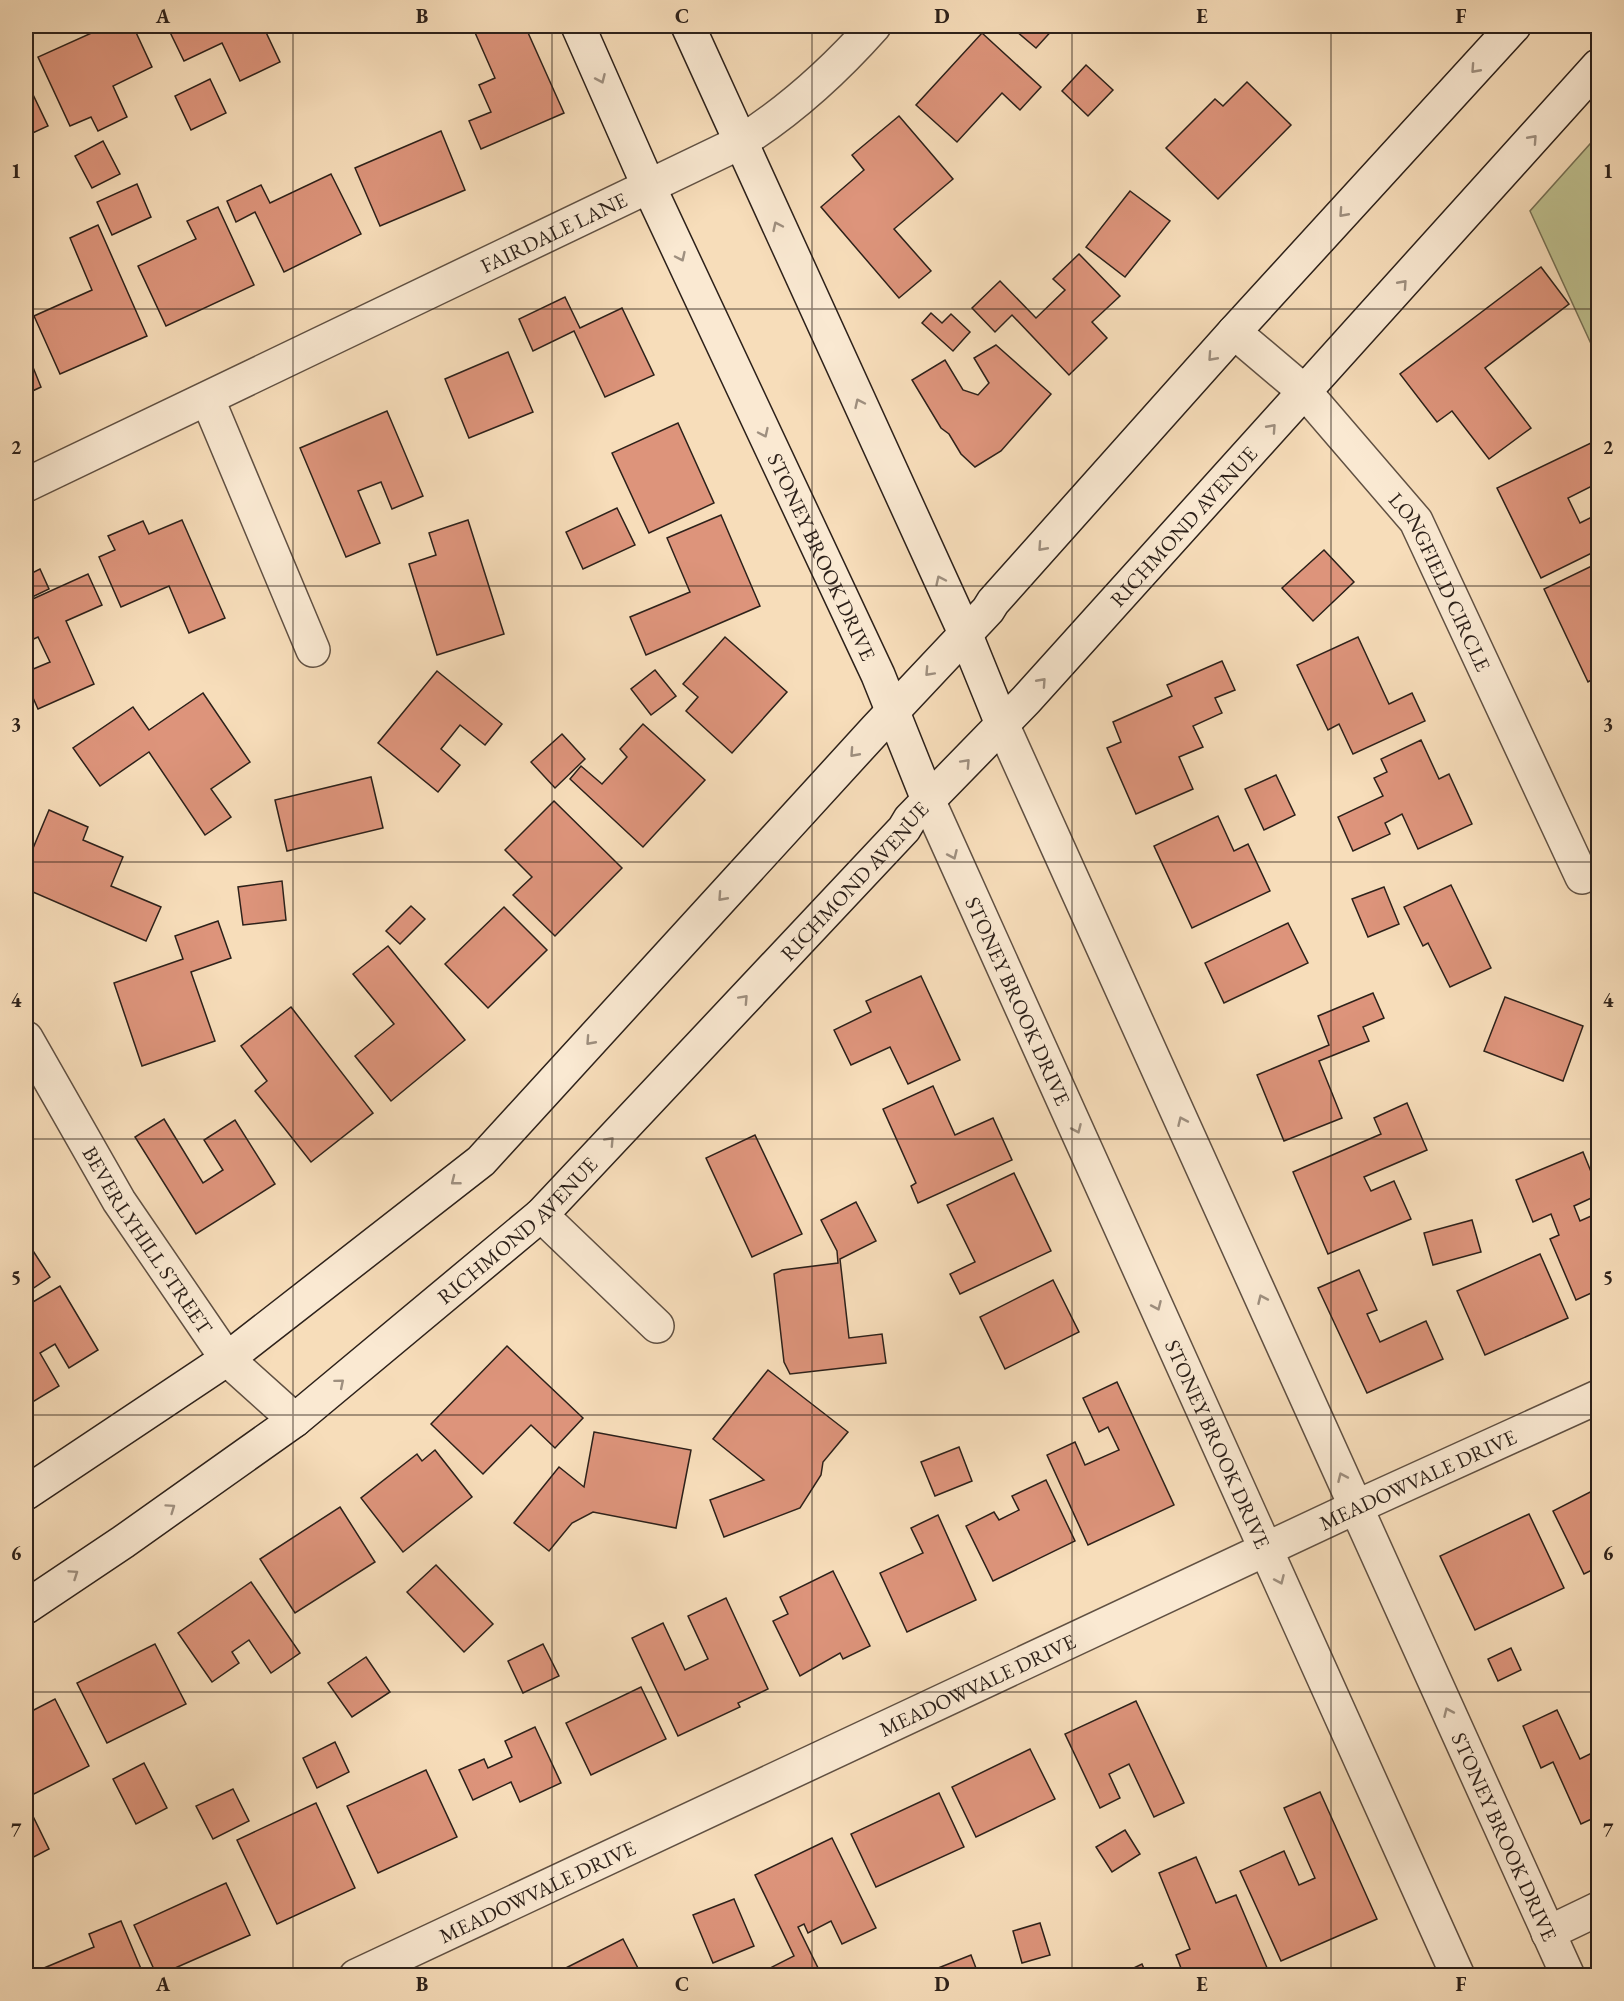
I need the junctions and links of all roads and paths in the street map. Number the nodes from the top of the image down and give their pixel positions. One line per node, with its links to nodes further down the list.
1 (578, 26): 7 (street, STONEY BROOK DRIVE, one-way to 7)
2 (688, 26): 6 (street, STONEY BROOK DRIVE)
3 (874, 26): 6 (street, FAIRDALE LANE)
4 (1514, 26): 8 (street, one-way to 8)
5 (1599, 66): 9 (street, RICHMOND AVENUE, one-way to 5)
6 (739, 143): 7 (street, FAIRDALE LANE); 12 (street, STONEY BROOK DRIVE, one-way to 6)
7 (649, 187): 10 (street, FAIRDALE LANE); 14 (street, STONEY BROOK DRIVE, one-way to 14)
8 (1234, 332): 9 (street, LONGFIELD CIRCLE); 12 (street, one-way to 12)
9 (1305, 392): 15 (street, RICHMOND AVENUE, one-way to 9); 17 (street, LONGFIELD CIRCLE)
10 (208, 400): 11 (street, FAIRDALE LANE); 13 (street)
11 (26, 485)
12 (965, 633): 14 (street, one-way to 14); 15 (street, STONEY BROOK DRIVE)
13 (313, 650)
14 (894, 711): 16 (street, STONEY BROOK DRIVE); 21 (street, one-way to 21)
15 (1002, 724): 16 (street, RICHMOND AVENUE, one-way to 15); 25 (street, STONEY BROOK DRIVE, one-way to 15)
16 (930, 802): 19 (street, RICHMOND AVENUE, one-way to 16); 26 (street, STONEY BROOK DRIVE, one-way to 26)
17 (1582, 877)
18 (26, 1038): 21 (street, BEVERLYHILL STREET)
19 (541, 1215): 20 (street); 23 (street, RICHMOND AVENUE, one-way to 19)
20 (657, 1326)
21 (227, 1359): 23 (street, BEVERLYHILL STREET); 24 (street)
22 (1599, 1397): 25 (street, MEADOWVALE DRIVE)
23 (295, 1420): 27 (street, RICHMOND AVENUE, one-way to 23)
24 (26, 1493)
25 (1356, 1507): 26 (street, MEADOWVALE DRIVE); 29 (street, STONEY BROOK DRIVE, one-way to 25)
26 (1266, 1549): 30 (street, MEADOWVALE DRIVE); 31 (street, STONEY BROOK DRIVE, one-way to 31)
27 (26, 1607)
28 (1599, 1909): 29 (street)
29 (1548, 1933): 32 (street, STONEY BROOK DRIVE)
30 (356, 1976)
31 (1458, 1976)
32 (1568, 1976)

